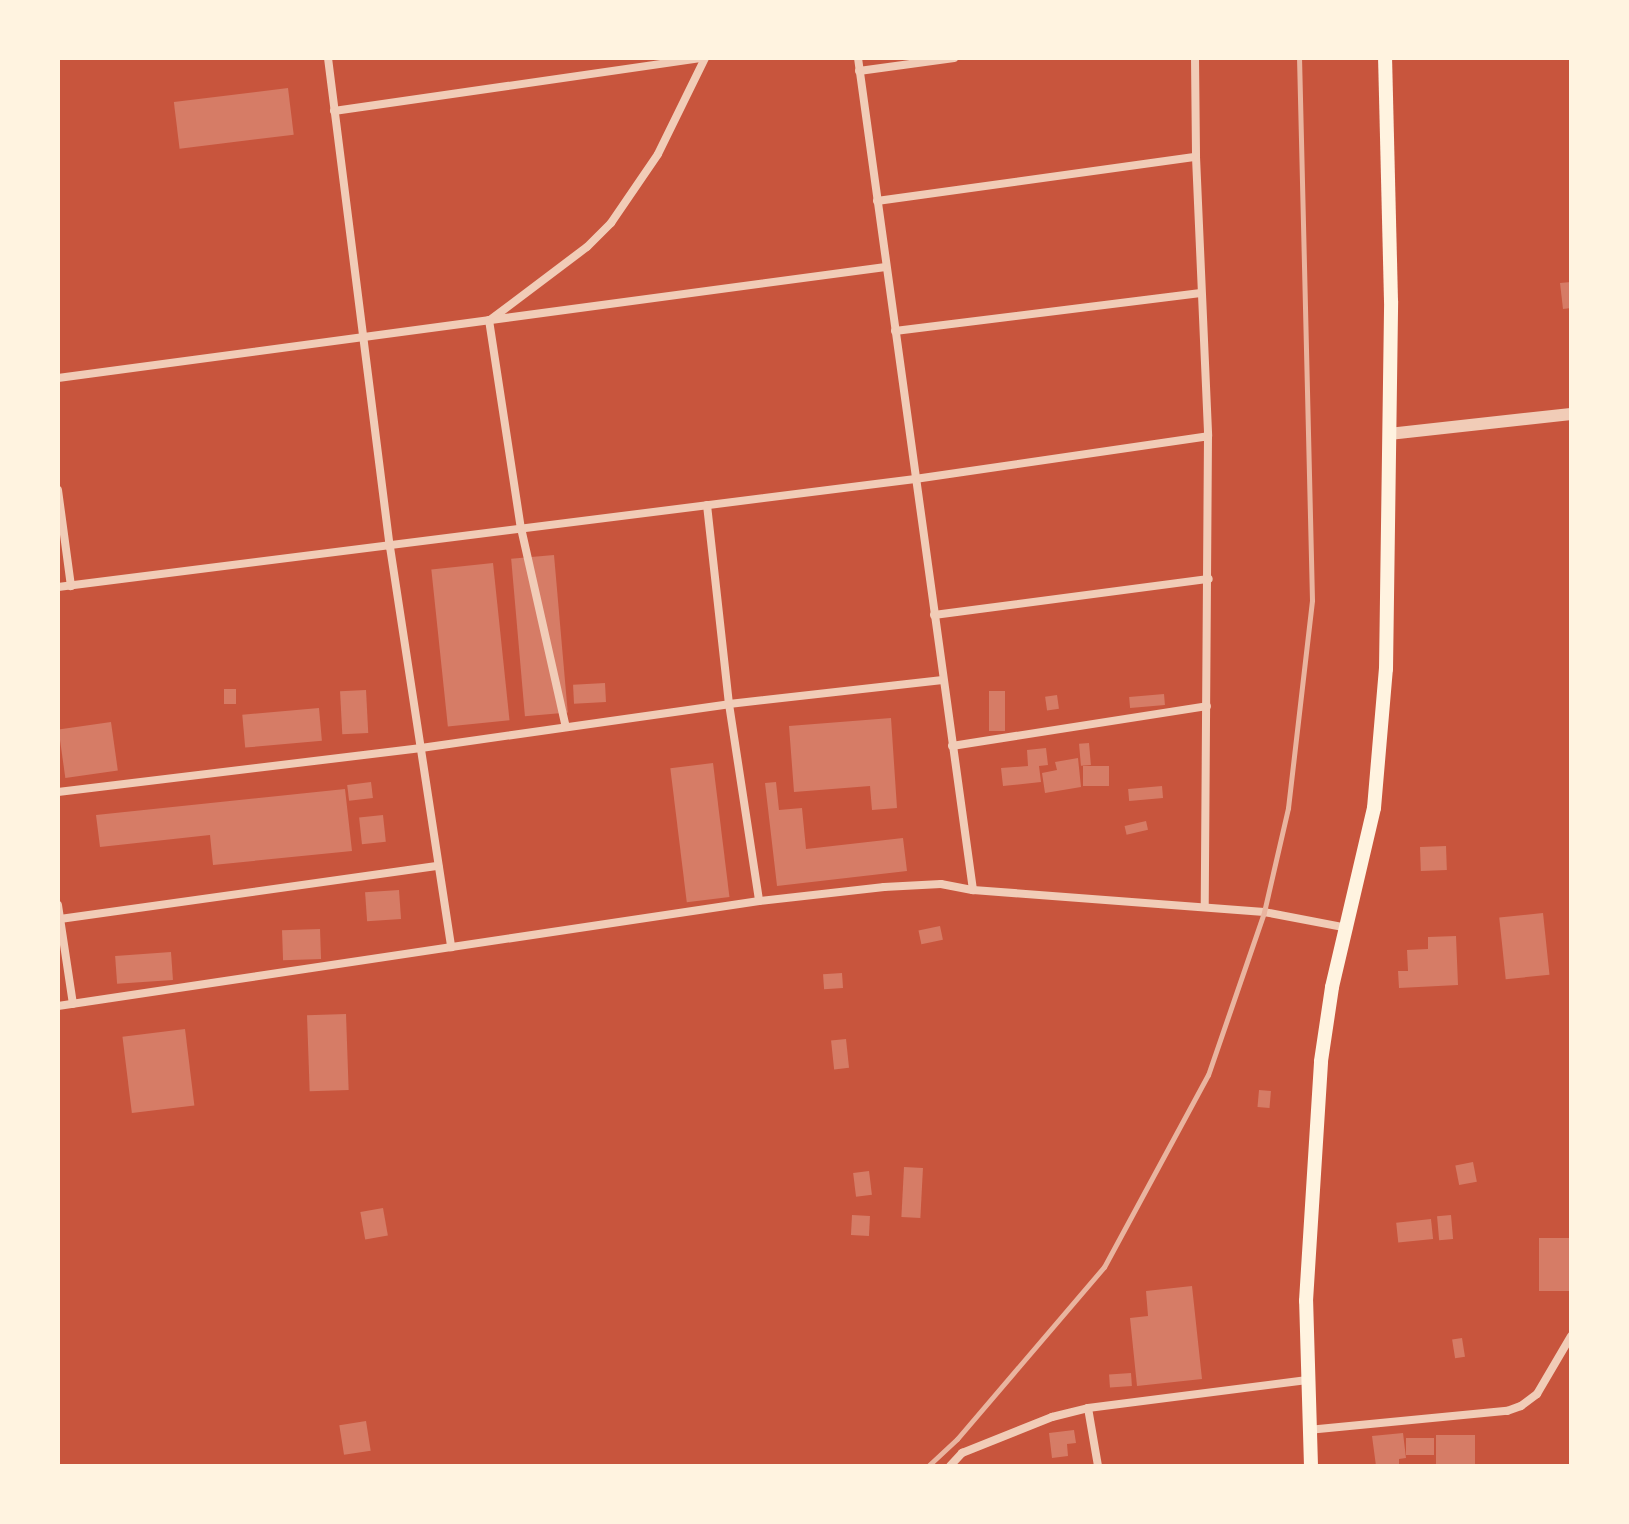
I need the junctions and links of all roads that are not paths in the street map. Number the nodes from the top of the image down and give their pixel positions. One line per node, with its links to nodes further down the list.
1 (328, 58): 8 (street)
2 (705, 58): 8 (street); 13 (street)
3 (858, 58): 7 (street)
4 (954, 58): 7 (street)
5 (1195, 58): 9 (street)
6 (1385, 58): 18 (main road)
7 (859, 71): 10 (street)
8 (334, 111): 15 (street)
9 (1196, 157): 10 (street); 12 (street)
10 (877, 201): 11 (street)
11 (886, 267): 13 (street); 14 (street)
12 (1201, 293): 14 (street); 19 (street)
13 (489, 320): 15 (street); 23 (street)
14 (895, 331): 20 (street)
15 (363, 338): 16 (street); 24 (street)
16 (58, 378)
17 (1571, 414): 18 (street)
18 (1389, 434): 42 (main road)
19 (1208, 436): 20 (street); 25 (street)
20 (915, 479): 22 (street); 28 (street)
21 (58, 490): 26 (street)
22 (707, 505): 23 (street); 30 (street)
23 (521, 528): 24 (street); 32 (street)
24 (390, 547): 26 (street); 34 (street)
25 (1209, 579): 28 (street); 31 (street)
26 (71, 586): 27 (street)
27 (58, 587)
28 (934, 615): 29 (street)
29 (943, 680): 30 (street); 33 (street)
30 (729, 704): 32 (street); 38 (street)
31 (1207, 706): 33 (street); 40 (street)
32 (566, 727): 34 (street)
33 (952, 746): 37 (street)
34 (421, 748): 35 (street); 36 (street)
35 (58, 792)
36 (438, 866): 41 (street); 43 (street)
37 (973, 890): 38 (street); 40 (street)
38 (759, 901): 43 (street)
39 (58, 905): 41 (street)
40 (1205, 907): 42 (street)
41 (60, 919): 44 (street)
42 (1348, 928): 47 (main road)
43 (451, 947): 44 (street)
44 (73, 1004): 45 (street)
45 (58, 1006)
46 (1571, 1336): 49 (street)
47 (1307, 1380): 48 (street); 49 (main road)
48 (1088, 1408): 50 (street); 51 (street)
49 (1307, 1430): 52 (main road)
50 (950, 1466)
51 (1098, 1466)
52 (1311, 1466)

